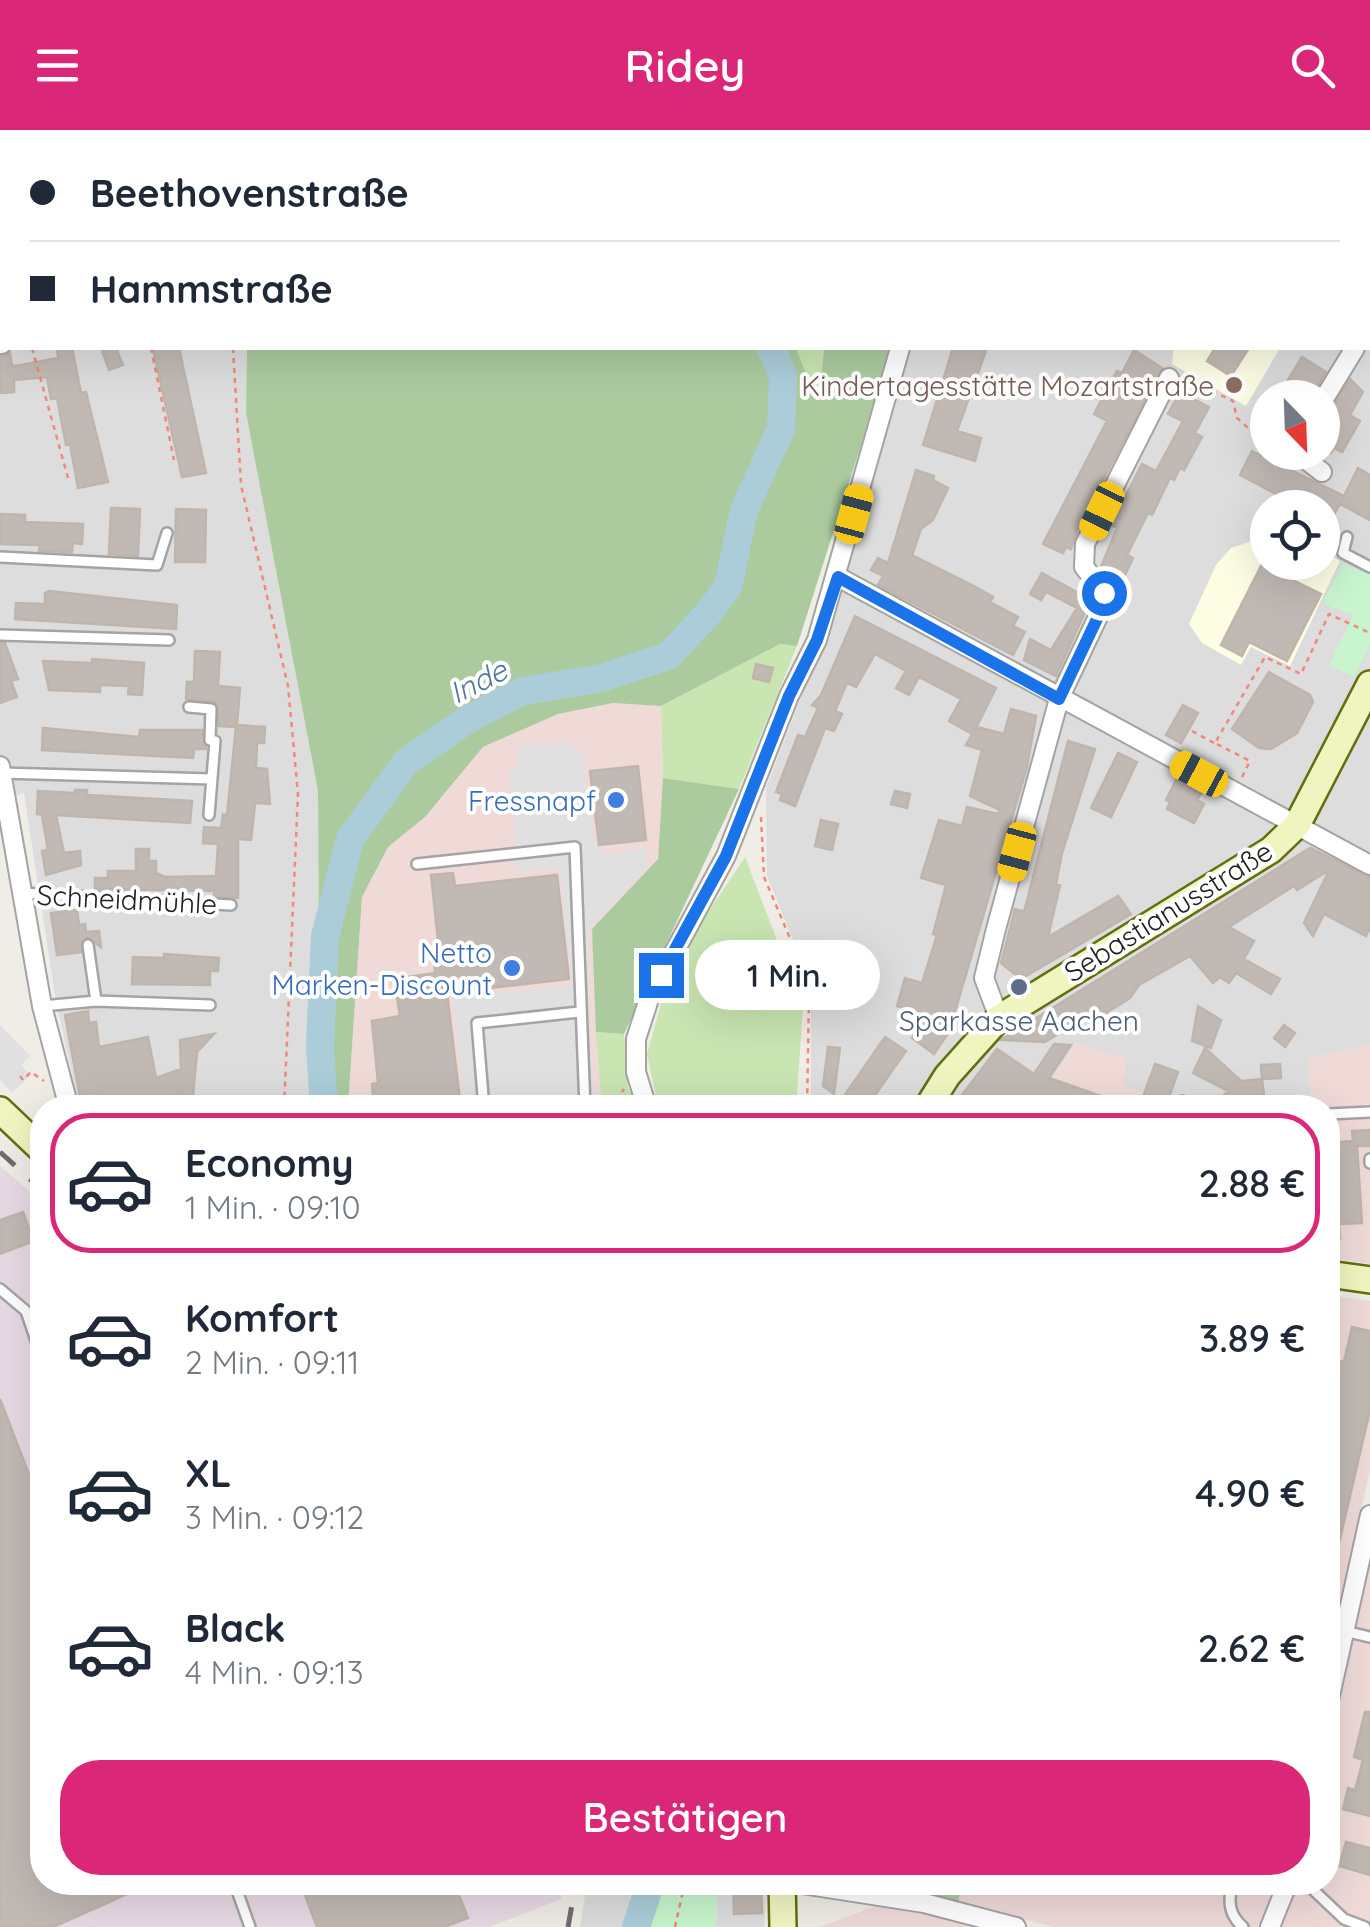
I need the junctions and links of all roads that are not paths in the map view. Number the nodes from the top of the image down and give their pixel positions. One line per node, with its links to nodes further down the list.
1 (899, 350): 11 (street)
2 (1353, 350): 4 (street)
3 (1176, 378): 15 (street)
4 (1335, 380)
5 (1319, 470): 6 (street)
6 (1322, 472)
7 (167, 533): 9 (lane)
8 (1347, 537): 10 (lane)
9 (0, 557)
10 (1370, 567)
11 (838, 577): 15 (street); 34 (street)
12 (0, 635): 13 (lane)
13 (169, 640)
14 (1370, 684): 20 (main road, Sebastianusstraße)
15 (1059, 699): 20 (street); 30 (street)
16 (190, 708): 18 (lane)
17 (1, 769): 18 (lane, Schneidmühle); 23 (street, Schneidmühle)
18 (212, 779): 19 (lane)
19 (210, 816)
20 (1297, 825): 22 (street); 30 (main road, Sebastianusstraße)
21 (417, 864): 29 (lane)
22 (1370, 864)
23 (22, 893): 24 (lane, Schneidmühle); 28 (street, Schneidmühle)
24 (231, 905)
25 (88, 946): 26 (lane)
26 (96, 1001): 27 (lane); 28 (lane)
27 (210, 1005)
28 (42, 1006): 31 (street, Schneidmühle)
29 (579, 1012): 32 (lane); 33 (lane)
30 (999, 1018): 35 (main road, Sebastianusstraße)
31 (66, 1095)
32 (483, 1095)
33 (584, 1095)
34 (644, 1095)
35 (936, 1095)
36 (0, 1110): 39 (main road)
37 (1370, 1112): 38 (lane)
38 (1340, 1113)
39 (30, 1139)
40 (1340, 1276): 41 (main road)
41 (1370, 1280)
42 (0, 1289): 43 (lane)
43 (30, 1324)
44 (1370, 1515): 45 (street)
45 (1344, 1631): 46 (lane); 47 (street)
46 (1370, 1637)
47 (1340, 1650)
48 (239, 1895): 54 (lane)
49 (785, 1895): 55 (main road)
50 (871, 1895): 56 (street)
51 (1229, 1895): 57 (lane)
52 (1283, 1895): 58 (street)
53 (1319, 1895): 59 (lane)
54 (250, 1927)
55 (783, 1927)
56 (1016, 1927)
57 (1242, 1927)
58 (1270, 1927)
59 (1366, 1927)

